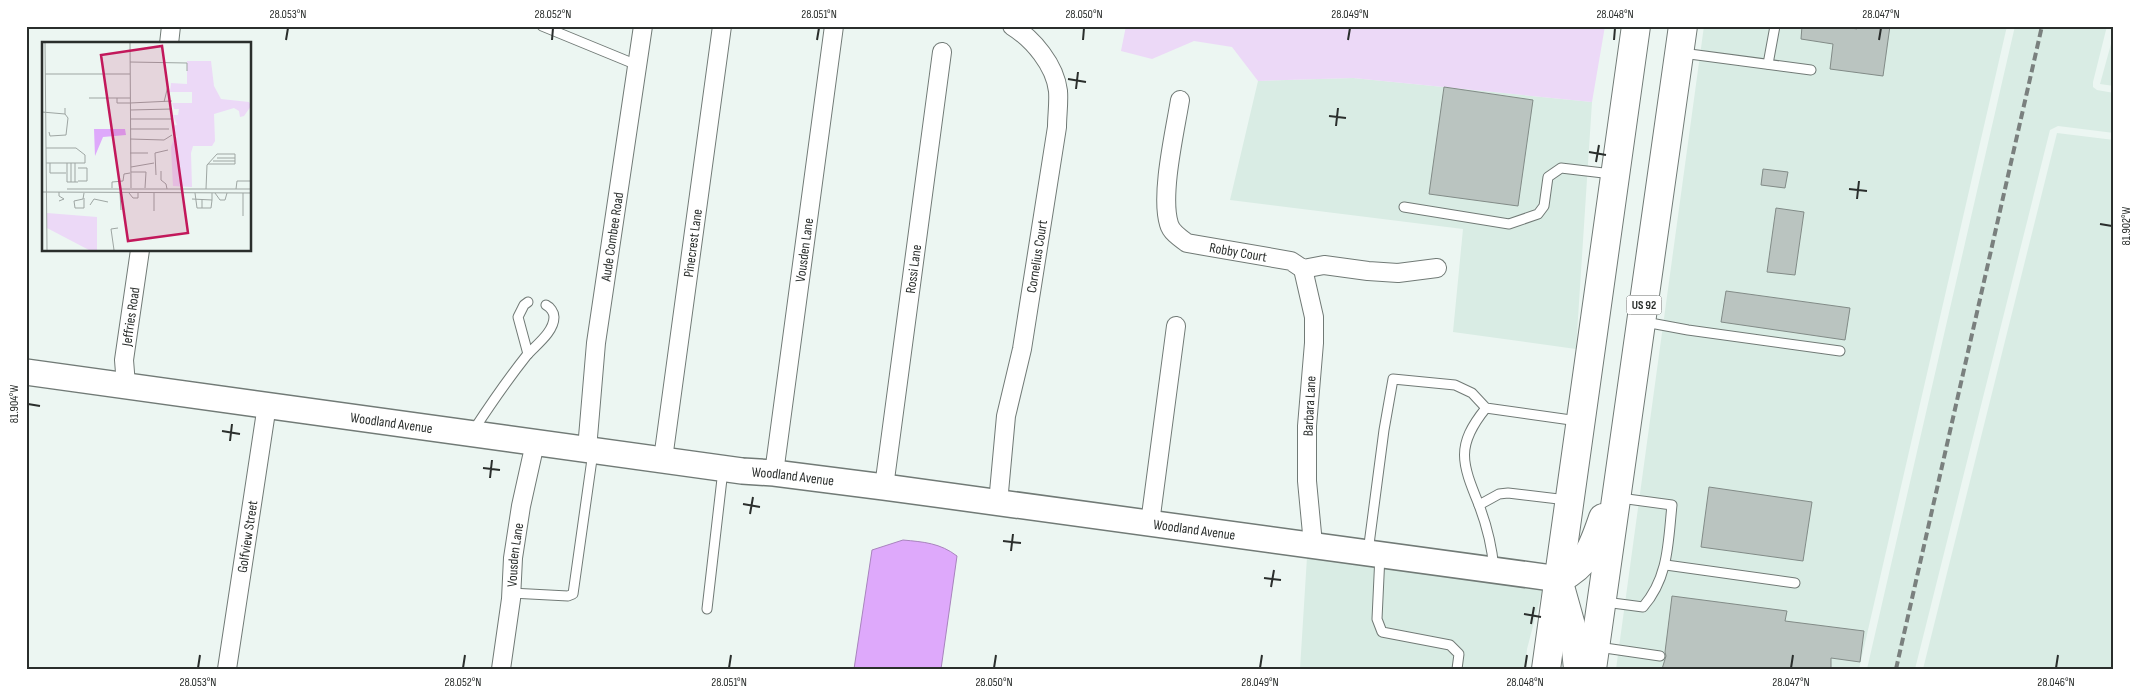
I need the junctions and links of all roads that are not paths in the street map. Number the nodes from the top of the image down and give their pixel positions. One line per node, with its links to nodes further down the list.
1 (171, 26): 10 (street)
2 (542, 26): 13 (lane)
3 (643, 26): 13 (street, Aude Combee Road)
4 (722, 26): 36 (street, Pinecrest Lane)
5 (834, 26): 38 (street, Vousden Lane)
6 (1012, 26): 42 (street, Cornelius Court)
7 (1636, 26): 16 (main road)
8 (1775, 26): 12 (lane)
9 (1681, 39): 12 (lane); 23 (main road, US 92)
10 (169, 42)
11 (942, 52): 39 (street, Rossi Lane)
12 (1768, 64): 14 (lane)
13 (637, 65): 34 (street, Aude Combee Road)
14 (1810, 70)
15 (1180, 100): 20 (street, Robby Court)
16 (1615, 174): 17 (lane); 31 (main road)
17 (1404, 207)
18 (140, 251): 28 (street, Jeffries Road)
19 (1437, 268): 20 (street)
20 (1303, 269): 45 (street, Barbara Lane)
21 (528, 302): 26 (lane)
22 (546, 305): 26 (lane)
23 (1642, 321): 25 (lane); 35 (main road, US 92)
24 (1176, 326): 44 (street)
25 (1840, 351)
26 (528, 354): 32 (lane)
27 (26, 372): 28 (street, Woodland Avenue)
28 (126, 385): 29 (street, Woodland Avenue)
29 (267, 405): 32 (street, Woodland Avenue); 56 (street, Golfview Street)
30 (1486, 408): 31 (lane); 43 (lane); 46 (lane)
31 (1581, 421): 41 (main road)
32 (472, 434): 33 (street, Woodland Avenue)
33 (535, 443): 34 (street, Woodland Avenue); 51 (street, Vousden Lane)
34 (590, 449): 36 (street, Woodland Avenue); 51 (lane)
35 (1623, 459): 40 (main road, US 92); 49 (main road)
36 (663, 460): 37 (street, Woodland Avenue)
37 (723, 468): 38 (street, Woodland Avenue); 53 (lane)
38 (774, 473): 39 (street, Woodland Avenue)
39 (884, 487): 42 (street, Woodland Avenue)
40 (1617, 498): 47 (lane); 52 (main road, US 92)
41 (1570, 501): 43 (lane); 49 (main road)
42 (998, 502): 44 (street, Woodland Avenue)
43 (1479, 505): 48 (lane)
44 (1150, 523): 45 (street, Woodland Avenue)
45 (1312, 544): 46 (street, Woodland Avenue)
46 (1374, 553): 48 (street, Woodland Avenue); 58 (lane)
47 (1666, 565): 50 (lane); 52 (lane)
48 (1494, 570): 49 (street, Woodland Avenue)
49 (1559, 579): 59 (main road); 60 (main road)
50 (1795, 583)
51 (511, 593): 57 (street, Vousden Lane)
52 (1602, 602): 55 (main road, US 92)
53 (707, 609)
54 (1660, 656): 55 (lane)
55 (1594, 658)
56 (227, 669)
57 (500, 669)
58 (1457, 669)
59 (1546, 669)
60 (1578, 669)

